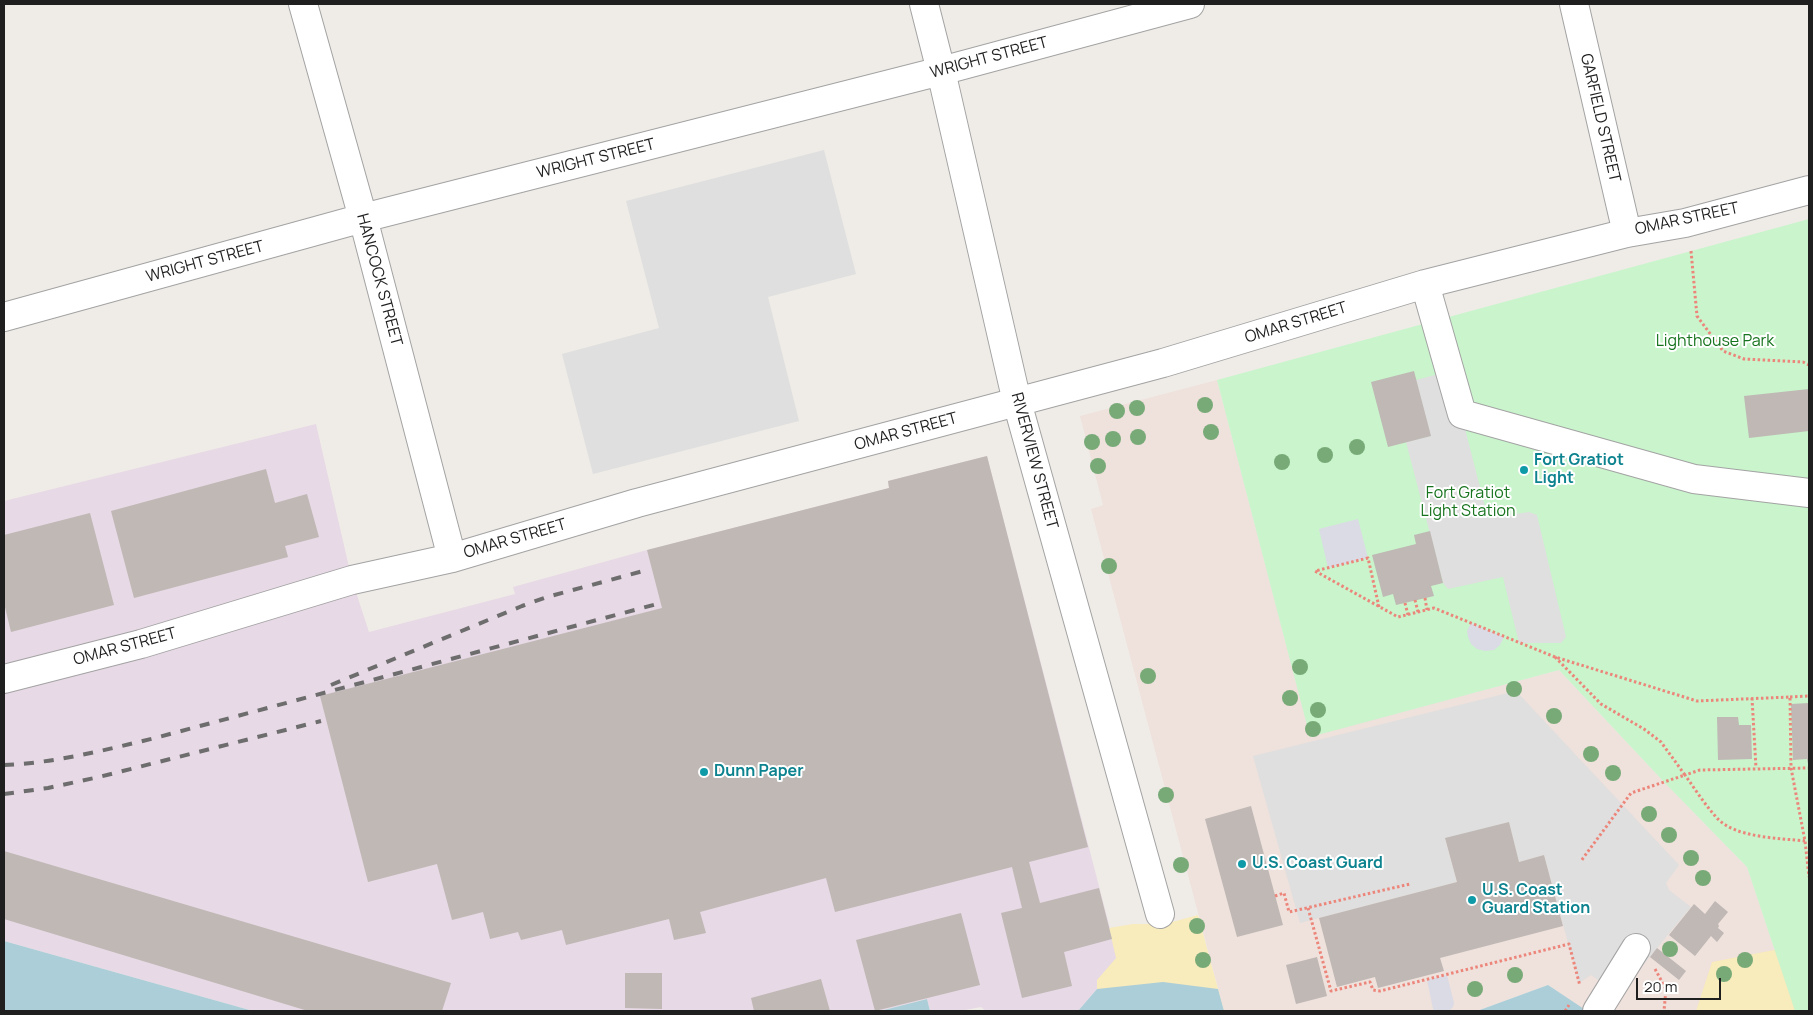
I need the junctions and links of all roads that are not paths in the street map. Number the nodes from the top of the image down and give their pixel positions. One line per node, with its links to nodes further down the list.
1 (303, 4): 7 (street, HANCOCK STREET)
2 (924, 4): 5 (street, RIVERVIEW STREET)
3 (1190, 4): 5 (street, WRIGHT STREET)
4 (1574, 4): 8 (street, GARFIELD STREET)
5 (941, 71): 7 (street, WRIGHT STREET); 11 (street, RIVERVIEW STREET)
6 (1809, 190): 8 (street, OMAR STREET)
7 (363, 218): 10 (street, WRIGHT STREET); 13 (street, HANCOCK STREET)
8 (1627, 233): 9 (street, OMAR STREET)
9 (1425, 284): 11 (street, OMAR STREET); 12 (street)
10 (4, 317)
11 (1017, 402): 13 (street, OMAR STREET); 15 (street, RIVERVIEW STREET)
12 (1809, 493)
13 (452, 558): 14 (street, OMAR STREET)
14 (4, 679)
15 (1160, 914)
16 (1636, 948): 17 (street)
17 (1599, 1008)

